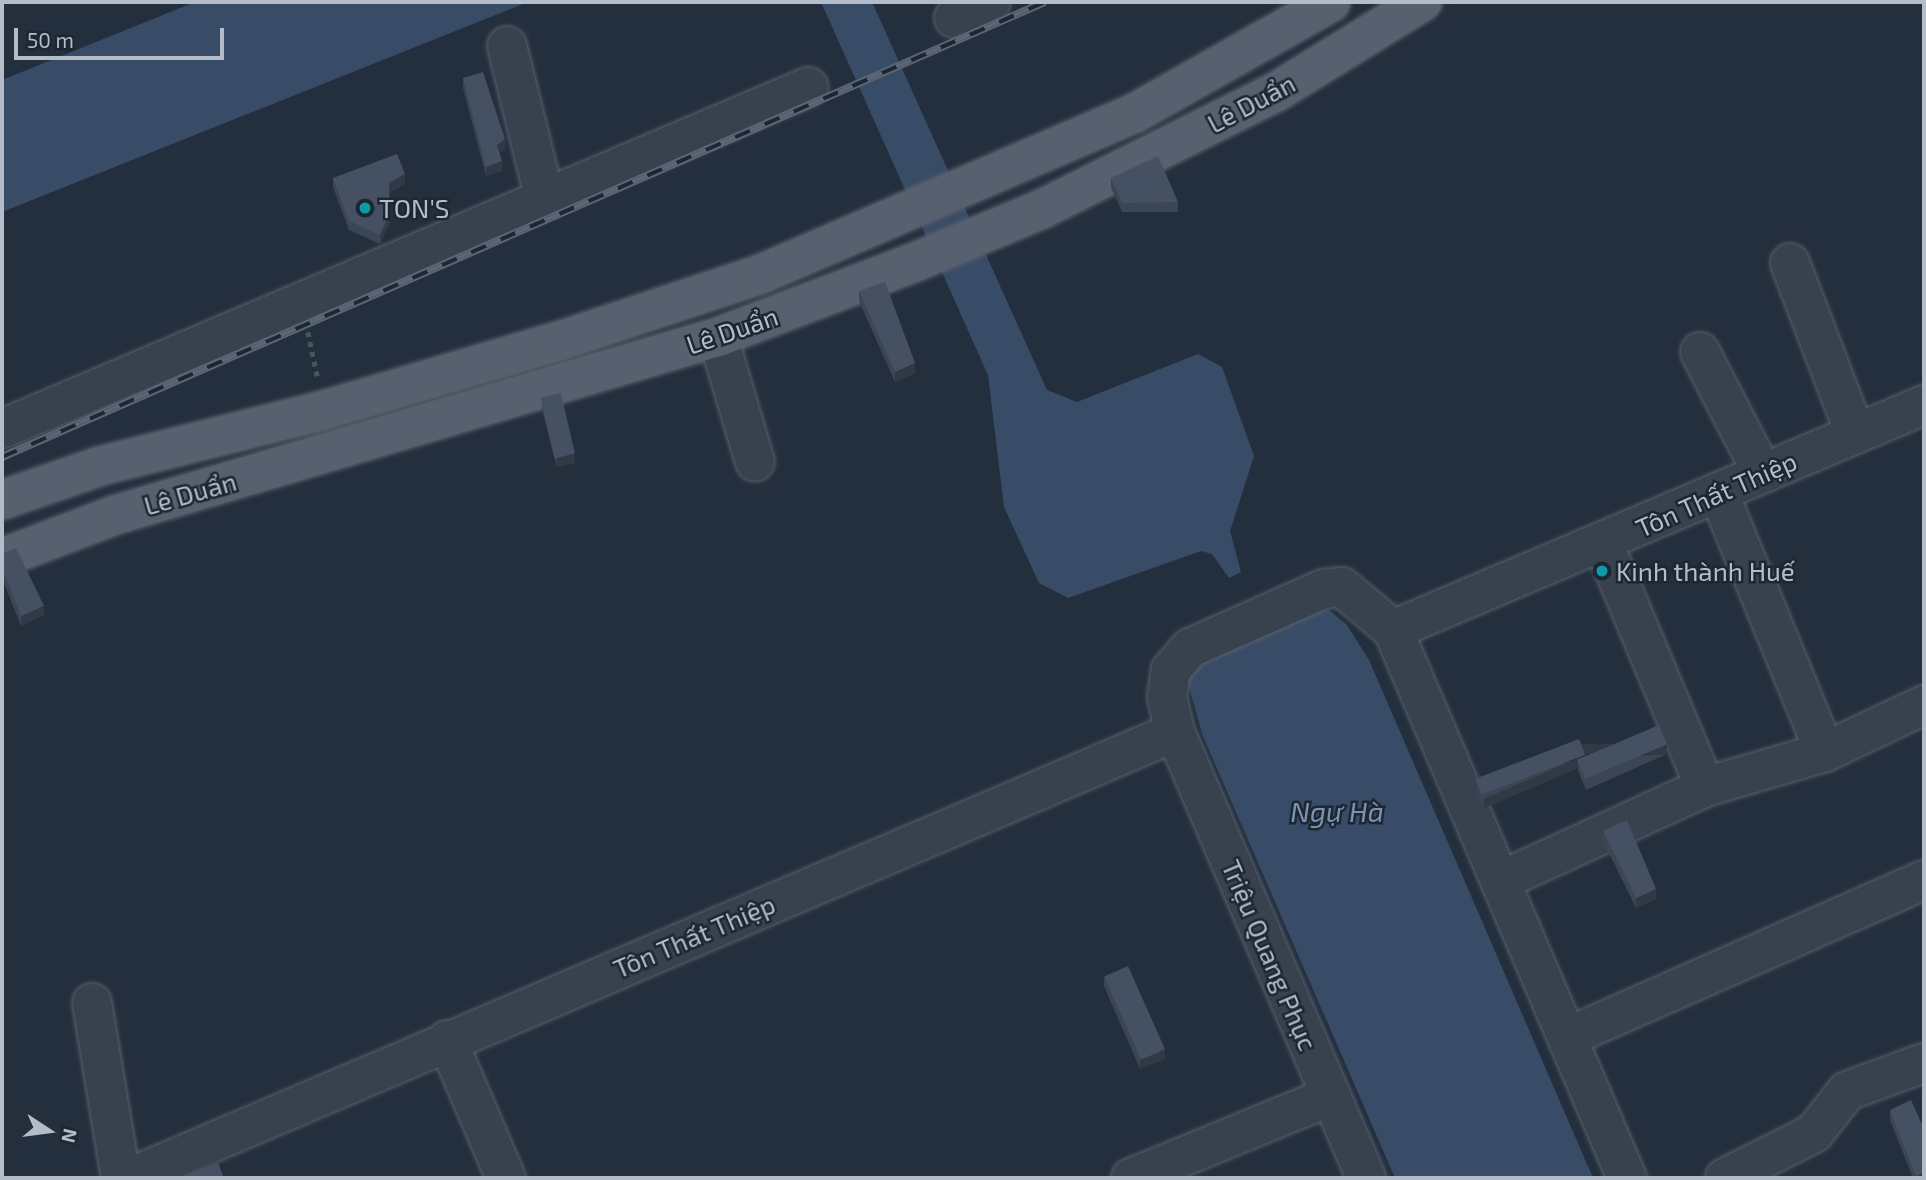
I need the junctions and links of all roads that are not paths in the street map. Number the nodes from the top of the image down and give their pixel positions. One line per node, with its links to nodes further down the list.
1 (991, 2): 4 (street)
2 (1331, 2): 15 (main road, Lê Duẩn)
3 (1422, 2): 9 (main road, Lê Duẩn)
4 (954, 18)
5 (508, 46): 7 (street)
6 (808, 87): 7 (street)
7 (545, 198): 12 (street)
8 (1790, 263): 13 (street)
9 (718, 337): 14 (street); 19 (main road, Lê Duẩn)
10 (1700, 352): 16 (street)
11 (1924, 406): 13 (street, Tôn Thất Thiệp)
12 (2, 429)
13 (1854, 433): 16 (street, Tôn Thất Thiệp)
14 (755, 462)
15 (100, 466): 18 (main road, Lê Duẩn); 19 (main road)
16 (1762, 472): 17 (street, Tôn Thất Thiệp)
17 (1719, 494): 20 (street, Tôn Thất Thiệp); 25 (street)
18 (2, 500)
19 (116, 515): 21 (main road, Lê Duẩn)
20 (1603, 543): 22 (street, Tôn Thất Thiệp); 26 (street)
21 (2, 558)
22 (1393, 630): 24 (street); 28 (street)
23 (1924, 705): 25 (street)
24 (1175, 732): 31 (street, Tôn Thất Thiệp); 33 (street, Triệu Quang Phục)
25 (1825, 752): 26 (street)
26 (1705, 787): 28 (street)
27 (1924, 880): 30 (street)
28 (1500, 881): 30 (street)
29 (92, 1003): 34 (street)
30 (1568, 1037): 39 (street)
31 (447, 1040): 35 (street, Tôn Thất Thiệp); 36 (street)
32 (1924, 1063): 40 (street)
33 (1331, 1096): 37 (street); 38 (street, Triệu Quang Phục)
34 (121, 1178)
35 (129, 1178)
36 (506, 1178)
37 (1131, 1178)
38 (1366, 1178)
39 (1627, 1178)
40 (1725, 1178)

